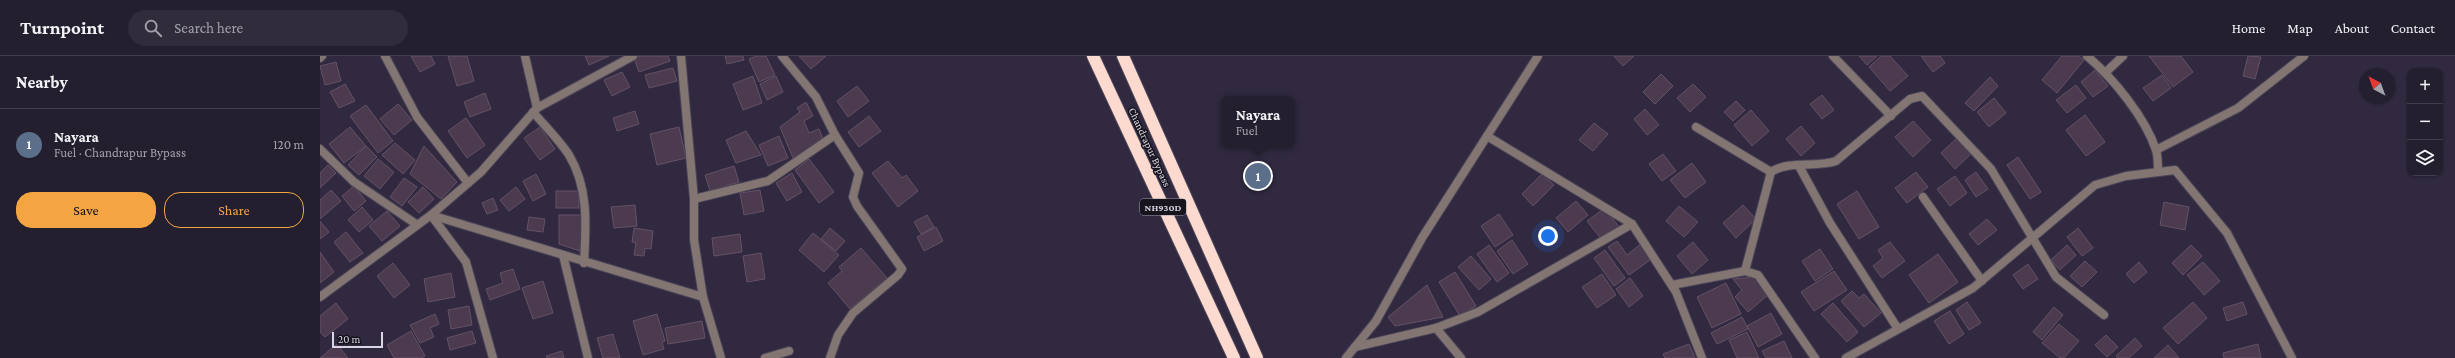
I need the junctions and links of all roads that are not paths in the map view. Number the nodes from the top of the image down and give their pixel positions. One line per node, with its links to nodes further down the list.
1 (385, 56): 24 (street)
2 (525, 56): 14 (street)
3 (633, 56): 14 (street)
4 (680, 56): 26 (street)
5 (782, 56): 17 (street)
6 (1092, 56): 48 (highway, Chandrapur Bypass / NH930D)
7 (1123, 56): 49 (highway, Chandrapur Bypass / NH930D)
8 (1538, 56): 18 (street)
9 (1833, 56): 15 (street)
10 (2087, 56): 13 (street)
11 (2123, 56): 13 (street)
12 (2304, 56): 20 (street)
13 (2106, 72): 20 (street)
14 (535, 110): 24 (street); 32 (street)
15 (1891, 116): 21 (street); 30 (street)
16 (1696, 126): 22 (street)
17 (835, 135): 26 (street); 47 (street)
18 (1487, 136): 29 (street); 41 (street)
19 (320, 149): 28 (street)
20 (2156, 150): 23 (street)
21 (1800, 166): 22 (street); 40 (street)
22 (1771, 172): 33 (street)
23 (2158, 172): 30 (street); 55 (street)
24 (468, 183): 27 (street)
25 (1923, 197): 34 (street)
26 (694, 199): 37 (street)
27 (431, 215): 28 (street); 31 (street); 43 (street)
28 (416, 224): 36 (street)
29 (1632, 224): 35 (street); 39 (street)
30 (2032, 239): 34 (street); 38 (street)
31 (563, 255): 32 (street); 44 (street)
32 (584, 263): 37 (street)
33 (1745, 271): 35 (street); 53 (street)
34 (1982, 281): 40 (street)
35 (1672, 285): 52 (street)
36 (320, 297)
37 (703, 297): 45 (street)
38 (2104, 315)
39 (1436, 328): 41 (street); 51 (street)
40 (1898, 329): 54 (street)
41 (1355, 347): 50 (street)
42 (789, 351): 46 (street)
43 (492, 358)
44 (588, 358)
45 (721, 358)
46 (765, 358)
47 (830, 358)
48 (1234, 358)
49 (1257, 358)
50 (1346, 358)
51 (1461, 358)
52 (1702, 358)
53 (1815, 358)
54 (1846, 358)
55 (2292, 358)

